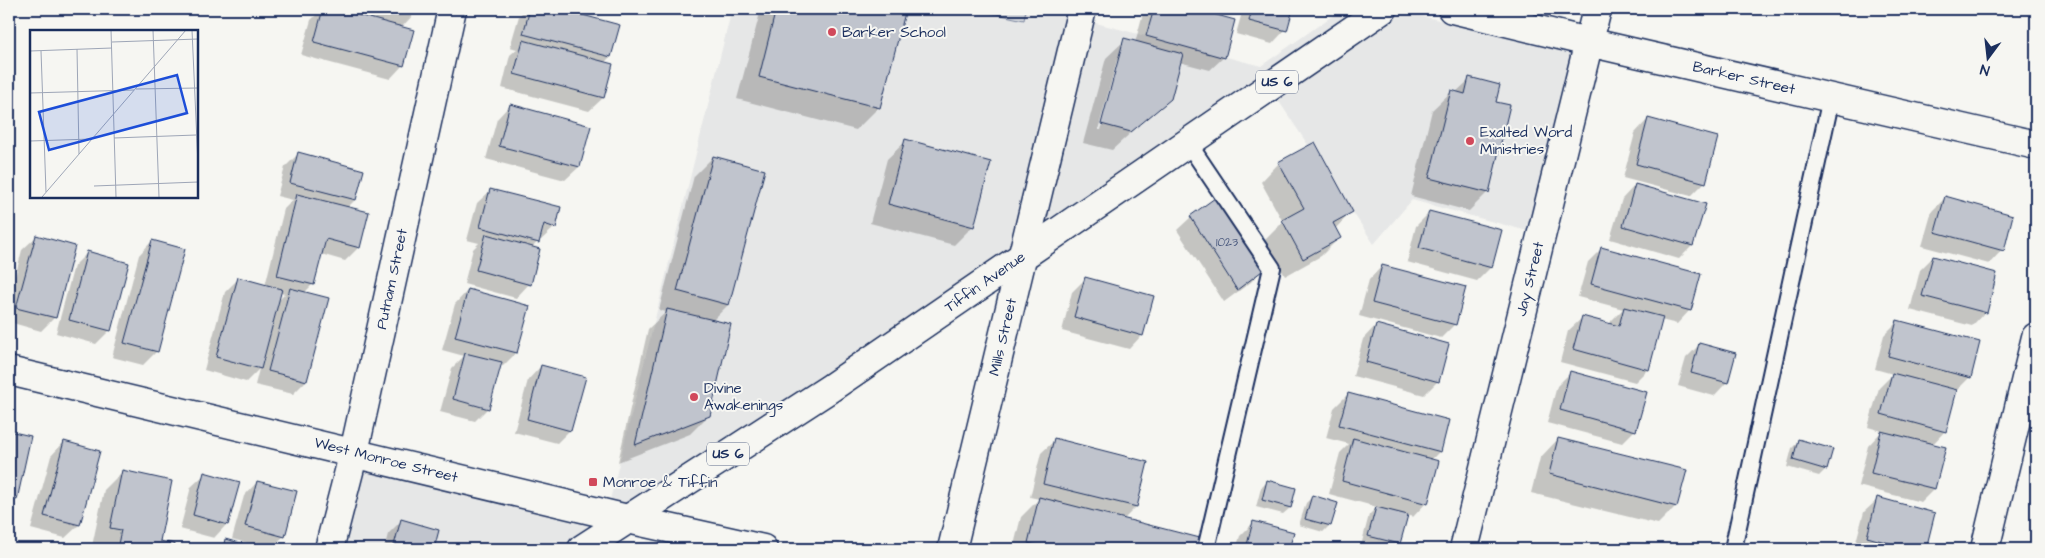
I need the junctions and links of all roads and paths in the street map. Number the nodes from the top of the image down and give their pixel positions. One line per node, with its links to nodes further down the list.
1 (452, 9): 13 (street, Putnam Street)
2 (1082, 9): 10 (street, Mills Street)
3 (1383, 9): 8 (street, Tiffin Avenue / US 6)
4 (1452, 9): 6 (street, Barker Street)
5 (1597, 9): 6 (street, Jay Street)
6 (1588, 42): 7 (street, Barker Street); 20 (street, Jay Street)
7 (1831, 98): 9 (street, Barker Street); 21 (lane)
8 (1188, 143): 10 (street, Tiffin Avenue / US 6); 19 (lane)
9 (2036, 145)
10 (1022, 256): 14 (street, Tiffin Avenue / US 6); 18 (street, Mills Street)
11 (2036, 337): 22 (street)
12 (9, 371): 13 (street, West Monroe Street)
13 (354, 452): 14 (street, West Monroe Street); 15 (street, Putnam Street)
14 (628, 519): 16 (street, Tiffin Avenue / US 6); 17 (street, West Monroe Street)
15 (329, 549)
16 (582, 549)
17 (763, 549)
18 (952, 549)
19 (1206, 549)
20 (1464, 549)
21 (1733, 549)
22 (1985, 549)

